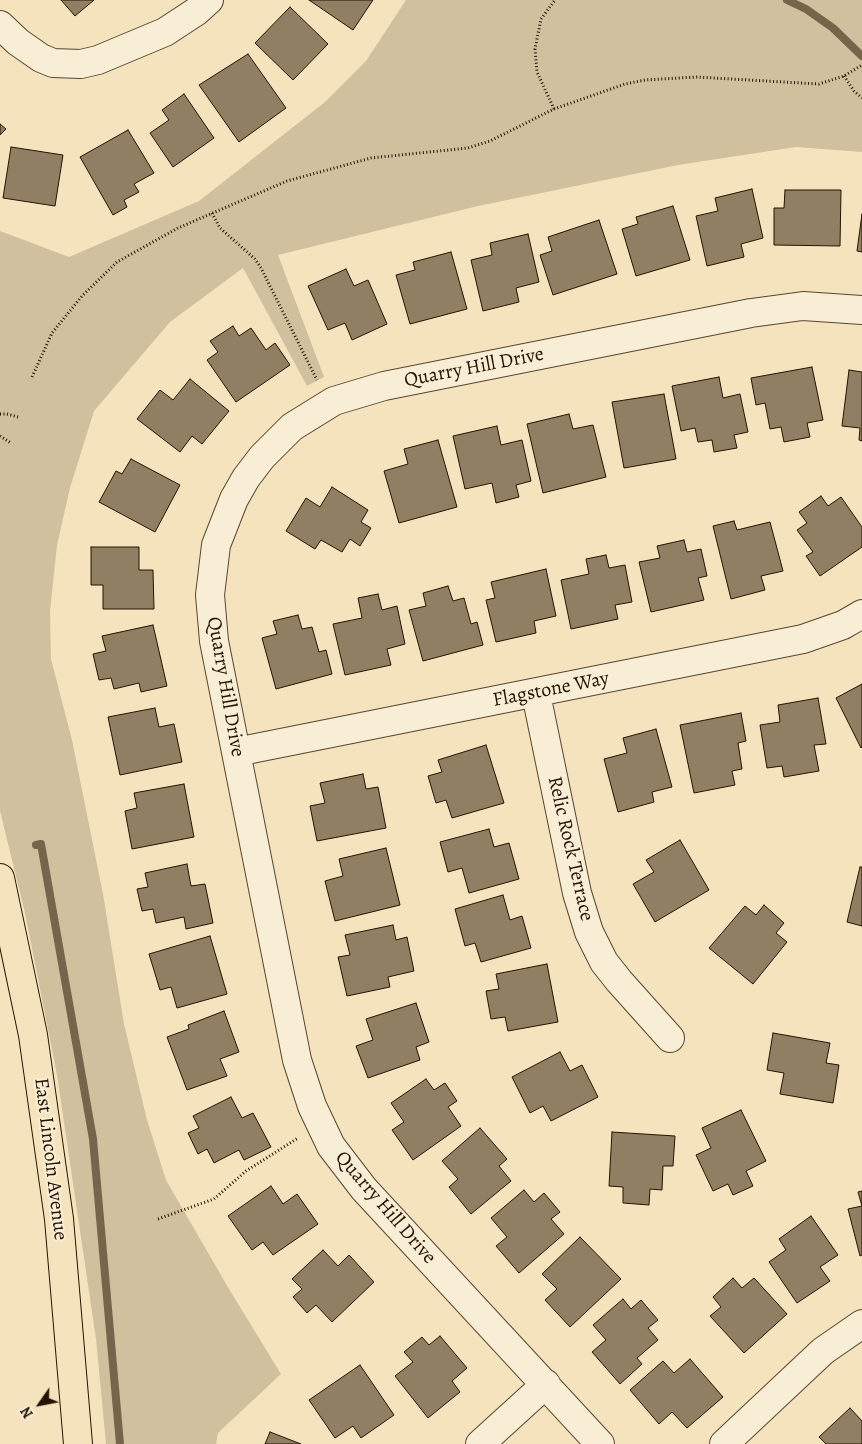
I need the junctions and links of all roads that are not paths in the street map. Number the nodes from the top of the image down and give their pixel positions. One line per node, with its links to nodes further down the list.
1 (209, 0): 2 (street)
2 (0, 25)
3 (862, 310): 6 (street, Quarry Hill Drive)
4 (862, 614): 5 (street, Flagstone Way)
5 (536, 694): 6 (street, Flagstone Way); 8 (street, Relic Rock Terrace)
6 (236, 752): 10 (street, Quarry Hill Drive)
7 (0, 878): 11 (main road, East Lincoln Avenue)
8 (670, 1038)
9 (862, 1324): 14 (street)
10 (546, 1384): 12 (street); 13 (street, Quarry Hill Drive)
11 (78, 1444)
12 (480, 1444)
13 (600, 1444)
14 (724, 1444)

